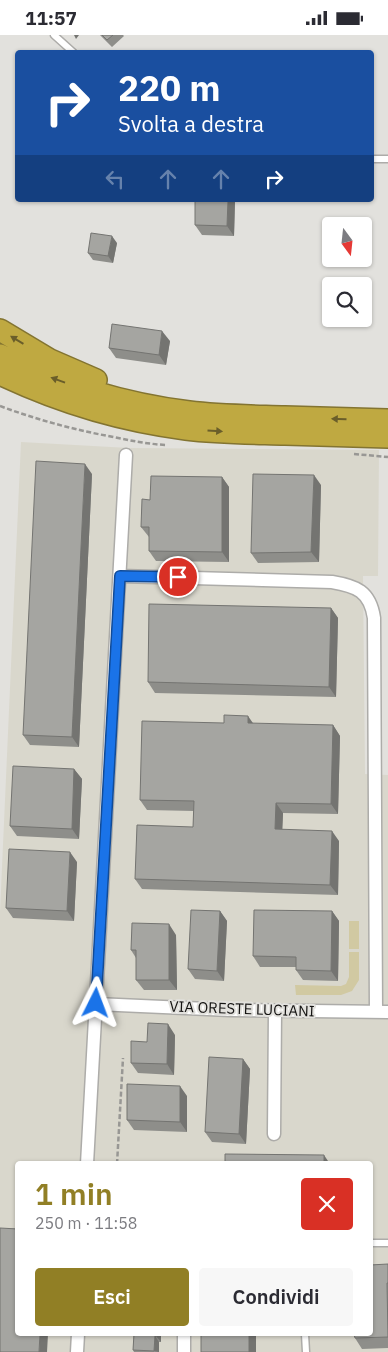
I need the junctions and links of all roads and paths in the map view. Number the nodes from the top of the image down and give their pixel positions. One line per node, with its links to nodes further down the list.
1 (54, 35): 2 (lane)
2 (71, 50)
3 (374, 159): 4 (lane)
4 (388, 159)
5 (0, 330): 9 (highway, one-way to 5)
6 (0, 355): 9 (highway, one-way to 6)
7 (0, 374): 9 (highway)
8 (0, 389): 9 (highway)
9 (189, 420): 10 (highway, one-way to 9); 11 (highway, one-way to 11)
10 (388, 420)
11 (388, 437)
12 (126, 455): 13 (street)
13 (120, 576): 14 (street); 16 (street)
14 (96, 1003): 15 (street, VIA ORESTE LUCIANI); 19 (street)
15 (275, 1011): 16 (street, VIA ORESTE LUCIANI); 18 (street)
16 (382, 1012)
17 (123, 1057): 20 (path)
18 (274, 1134)
19 (87, 1161)
20 (118, 1161)
21 (373, 1243): 22 (lane)
22 (388, 1243)
23 (78, 1336): 26 (street)
24 (184, 1336): 27 (street)
25 (306, 1336): 28 (lane)
26 (77, 1352)
27 (184, 1352)
28 (306, 1352)

